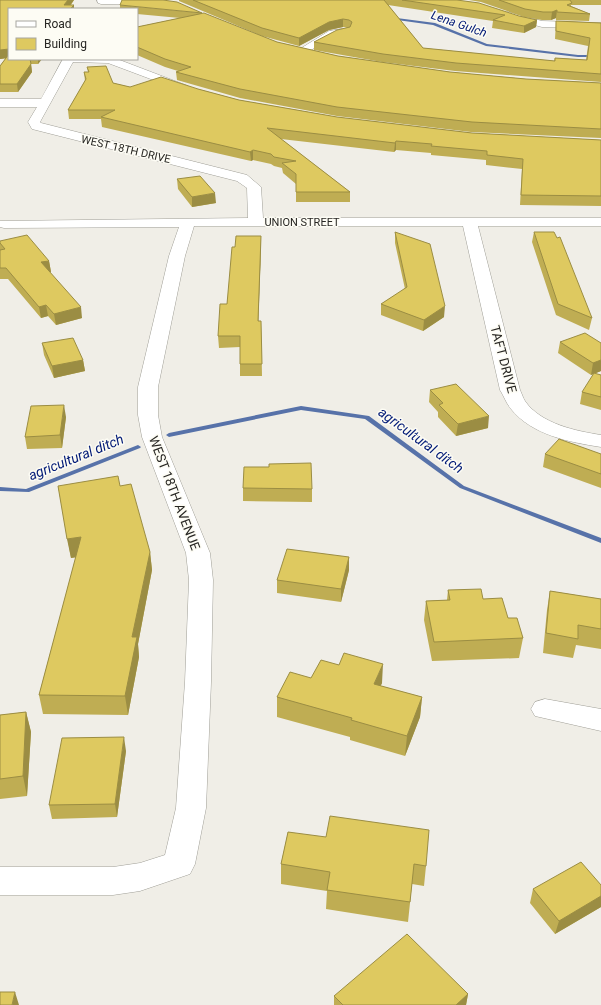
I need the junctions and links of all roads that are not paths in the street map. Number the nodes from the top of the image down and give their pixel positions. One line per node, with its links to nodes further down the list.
1 (161, 2): 2 (street)
2 (100, 3)
3 (500, 13): 4 (street)
4 (601, 26)
5 (346, 31): 6 (street)
6 (315, 55)
7 (67, 60): 11 (street, WEST 18TH DRIVE)
8 (110, 60): 9 (street)
9 (196, 92)
10 (0, 103): 11 (street)
11 (43, 103): 13 (street, WEST 18TH DRIVE)
12 (188, 222): 13 (street, UNION STREET); 16 (street, UNION STREET); 20 (street, WEST 18TH AVENUE)
13 (256, 222): 14 (street, UNION STREET)
14 (469, 222): 15 (street, UNION STREET); 17 (street, TAFT DRIVE)
15 (601, 222)
16 (4, 224)
17 (601, 441)
18 (545, 708): 19 (street)
19 (601, 720)
20 (0, 881)

